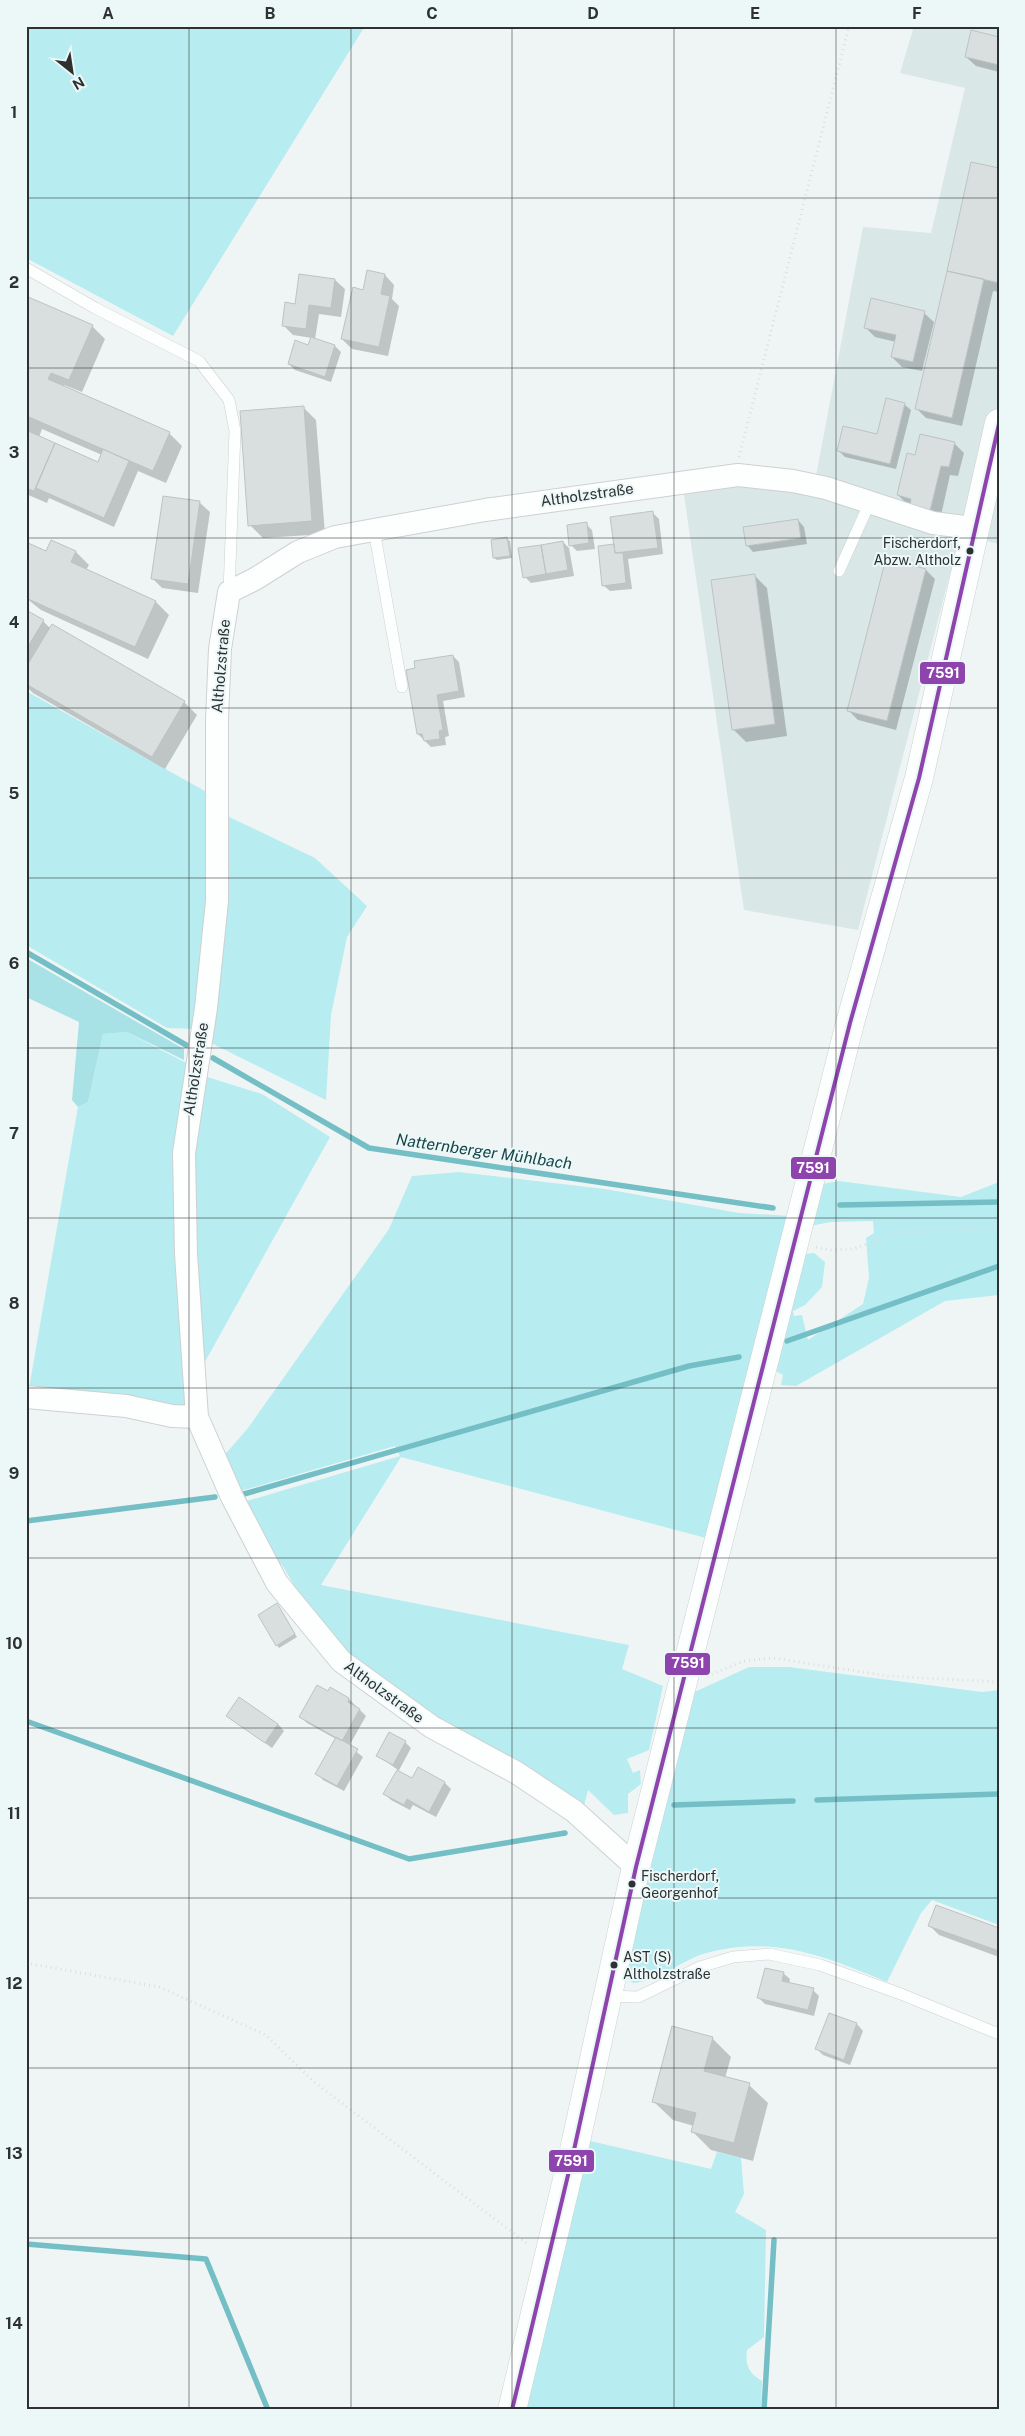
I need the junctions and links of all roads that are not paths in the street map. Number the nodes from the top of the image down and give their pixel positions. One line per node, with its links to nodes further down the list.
1 (26, 268): 7 (lane)
2 (999, 423): 4 (street)
3 (870, 502): 4 (street, Altholzstraße); 5 (street, Altholzstraße); 6 (lane)
4 (973, 528): 11 (street)
5 (374, 530): 7 (street, Altholzstraße); 8 (lane)
6 (839, 571)
7 (229, 592): 10 (street, Altholzstraße)
8 (402, 687)
9 (26, 1397): 10 (street)
10 (197, 1417): 11 (street, Altholzstraße)
11 (636, 1867): 12 (street)
12 (608, 1996): 13 (lane); 14 (street)
13 (999, 2034)
14 (512, 2410)

